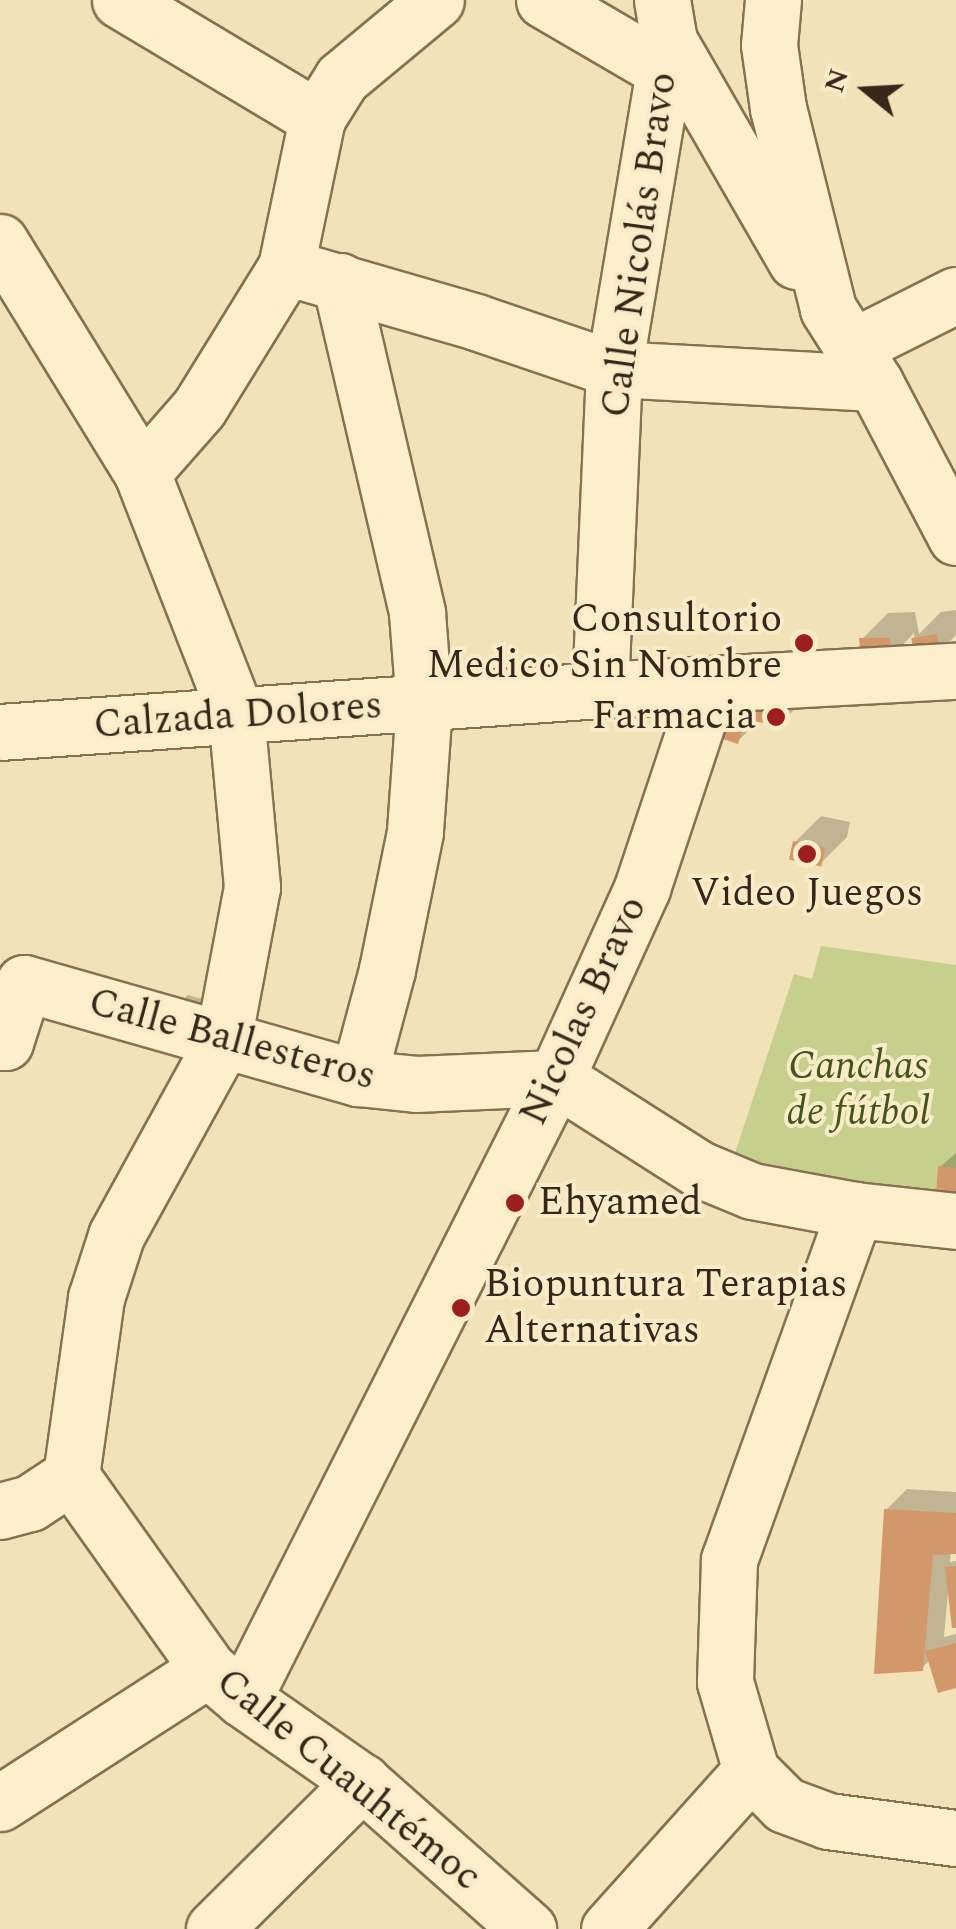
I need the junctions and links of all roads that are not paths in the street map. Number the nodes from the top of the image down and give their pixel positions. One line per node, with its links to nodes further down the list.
1 (120, 0): 6 (street)
2 (436, 0): 6 (street)
3 (544, 0): 5 (street)
4 (773, 0): 11 (street)
5 (665, 37): 11 (street); 12 (street, Calle Nicolás Bravo)
6 (317, 118): 8 (street)
7 (0, 242): 13 (street)
8 (286, 267): 9 (street); 13 (street)
9 (340, 281): 12 (street); 18 (street)
10 (956, 295): 11 (street)
11 (852, 346): 12 (street); 14 (street)
12 (614, 369): 17 (street, Calle Nicolás Bravo)
13 (142, 473): 19 (street)
14 (956, 536)
15 (956, 671): 16 (street, Calzada Dolores)
16 (708, 687): 17 (street, Calzada Dolores); 24 (street, Nicolas Bravo)
17 (600, 690): 18 (street, Calzada Dolores)
18 (424, 705): 19 (street, Calzada Dolores); 23 (street)
19 (236, 714): 20 (street, Calzada Dolores); 22 (street)
20 (0, 732)
21 (0, 1042): 22 (street, Calle Ballesteros)
22 (224, 1042): 23 (street, Calle Ballesteros); 27 (street)
23 (358, 1078): 24 (street, Calle Ballesteros)
24 (556, 1078): 25 (street); 29 (street, Nicolas Bravo)
25 (854, 1210): 26 (street); 30 (street)
26 (956, 1222)
27 (71, 1476): 28 (street); 29 (street, Calle Cuauhtémoc)
28 (0, 1510)
29 (226, 1684): 31 (street, Calle Cuauhtémoc); 32 (street)
30 (751, 1770): 33 (street); 36 (street)
31 (362, 1782): 34 (street); 35 (street, Calle Cuauhtémoc)
32 (0, 1803)
33 (956, 1838)
34 (214, 1929)
35 (528, 1929)
36 (610, 1929)

